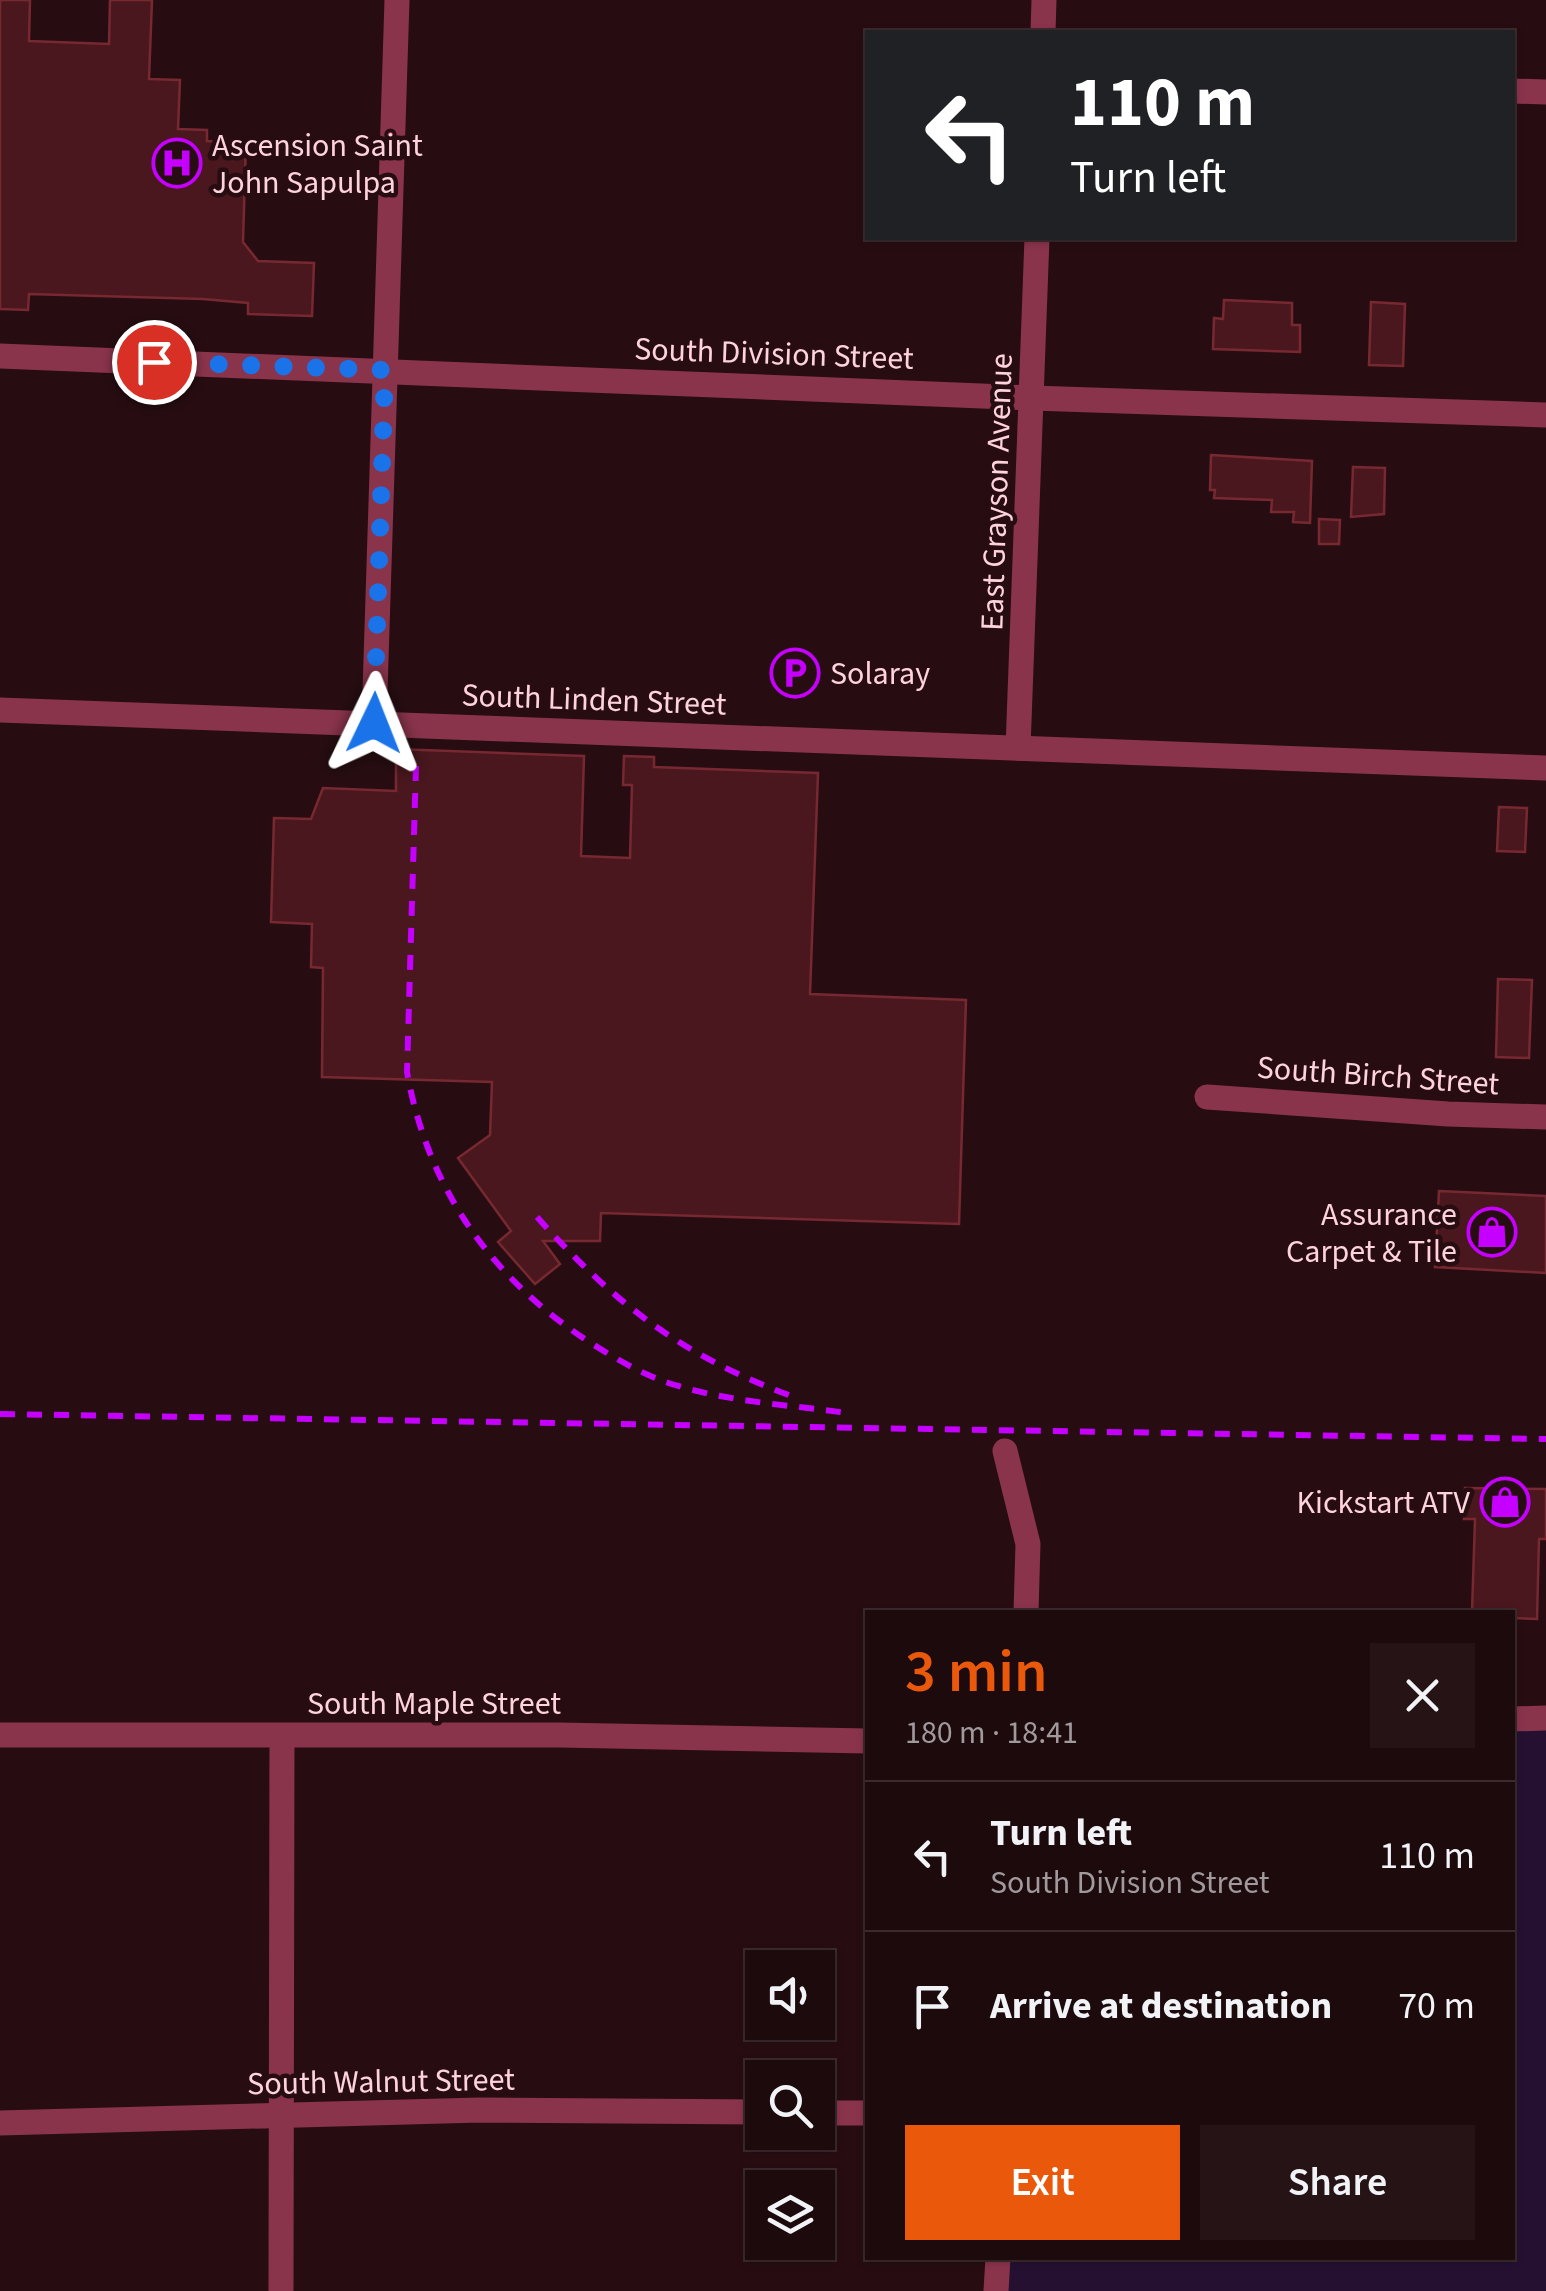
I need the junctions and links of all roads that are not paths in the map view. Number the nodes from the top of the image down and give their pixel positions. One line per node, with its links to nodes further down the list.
1 (397, 0): 8 (street)
2 (1044, 0): 3 (street)
3 (1043, 30)
4 (1515, 91): 5 (street)
5 (1546, 92)
6 (1036, 240): 9 (street, East Grayson Avenue)
7 (0, 356): 8 (street, South Division Street)
8 (385, 370): 9 (street, South Division Street); 12 (street)
9 (1032, 398): 10 (street, South Division Street); 13 (street, East Grayson Avenue)
10 (1546, 415)
11 (0, 710): 12 (street, South Linden Street)
12 (374, 723): 13 (street, South Linden Street)
13 (1018, 748): 14 (street, South Linden Street)
14 (1546, 768)
15 (1206, 1097): 16 (street, South Birch Street)
16 (1546, 1117)
17 (1005, 1451): 18 (street)
18 (1026, 1610)
19 (1546, 1718): 20 (street)
20 (1515, 1719)
21 (0, 1735): 22 (street, South Maple Street)
22 (282, 1736): 23 (street, South Maple Street); 27 (street)
23 (865, 1741)
24 (745, 2112): 27 (street, South Walnut Street)
25 (835, 2113): 26 (street)
26 (865, 2113)
27 (279, 2115): 28 (street, South Walnut Street); 30 (street)
28 (0, 2123)
29 (998, 2260): 31 (street)
30 (281, 2291)
31 (996, 2291)

